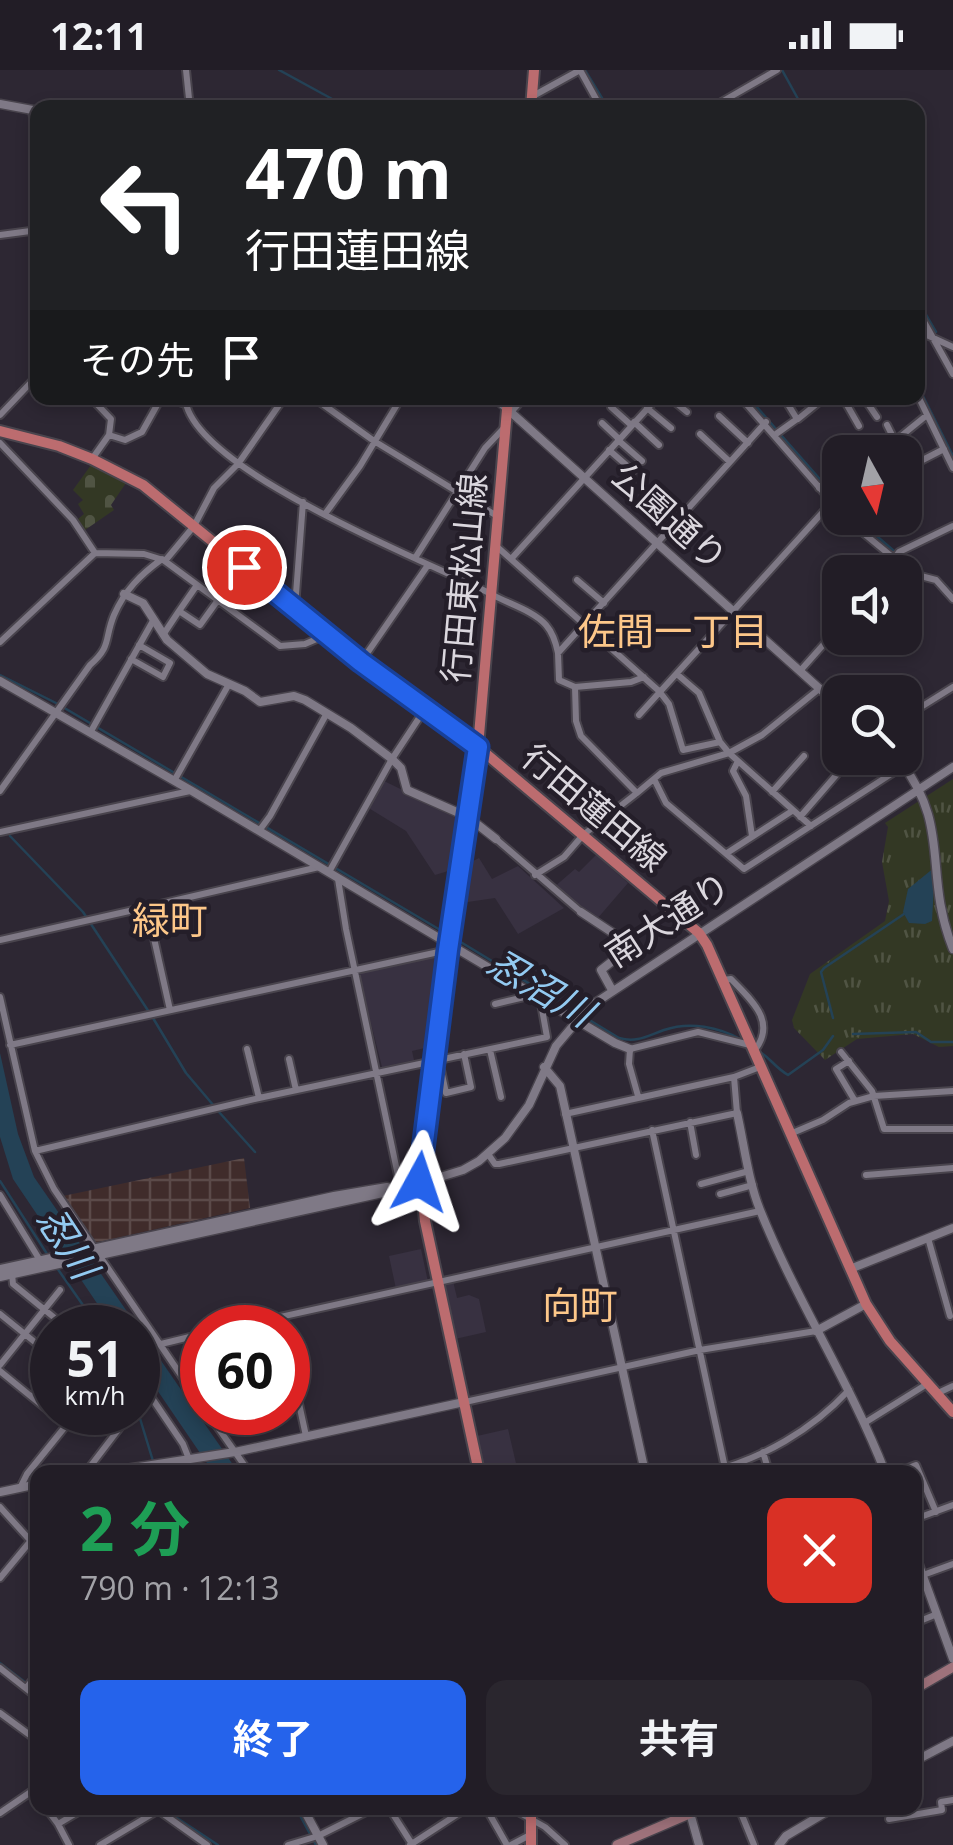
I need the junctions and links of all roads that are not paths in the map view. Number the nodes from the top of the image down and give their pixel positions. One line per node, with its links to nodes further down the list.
1 (186, 70): 5 (street)
2 (534, 70): 6 (main road)
3 (580, 70): 7 (street); 8 (street)
4 (777, 70): 9 (street)
5 (189, 100)
6 (532, 100)
7 (535, 100)
8 (597, 100)
9 (725, 100)
10 (0, 104): 11 (street)
11 (30, 110)
12 (30, 231): 13 (street)
13 (0, 235)
14 (925, 322): 16 (street)
15 (925, 334): 16 (street)
16 (934, 337): 17 (street); 18 (street)
17 (953, 347)
18 (953, 374)
19 (30, 383): 38 (street)
20 (97, 405): 53 (street)
21 (157, 405): 53 (street)
22 (186, 405): 67 (street)
23 (279, 405): 67 (street)
24 (324, 405): 57 (street)
25 (397, 405): 57 (street)
26 (509, 405): 48 (main road, 行田東松山線); 70 (street, 公園通り)
27 (648, 405): 45 (street)
28 (654, 405): 49 (street)
29 (678, 405): 37 (street)
30 (749, 405): 43 (street)
31 (788, 405): 42 (street)
32 (815, 405): 42 (street)
33 (847, 405): 47 (street)
34 (868, 405): 41 (street)
35 (922, 405): 39 (street)
36 (611, 407): 45 (street)
37 (687, 412)
38 (0, 415)
39 (927, 415): 55 (street); 60 (street)
40 (719, 416): 58 (street)
41 (876, 417)
42 (797, 420): 52 (street)
43 (766, 422): 52 (street); 58 (street)
44 (602, 424): 56 (street)
45 (633, 424): 56 (street); 61 (street)
46 (887, 425): 54 (street)
47 (859, 426)
48 (505, 428): 74 (street); 78 (main road, 行田東松山線)
49 (671, 428)
50 (0, 431): 64 (main road, 行田蓮田線)
51 (700, 434): 66 (street)
52 (776, 434): 72 (street)
53 (110, 435): 64 (street)
54 (892, 435)
55 (902, 435)
56 (619, 439): 62 (street); 65 (street)
57 (374, 441): 74 (street); 77 (street)
58 (748, 442): 66 (street)
59 (0, 443): 84 (street)
60 (944, 443): 63 (street); 68 (street)
61 (659, 445)
62 (609, 450): 69 (street); 70 (street)
63 (922, 458)
64 (92, 459): 79 (main road, 行田蓮田線)
65 (642, 460)
66 (730, 462): 82 (street)
67 (238, 464): 75 (street); 79 (street)
68 (953, 468)
69 (633, 471)
70 (584, 477): 82 (street, 公園通り); 88 (street)
71 (822, 486): 72 (street)
72 (819, 488): 73 (street)
73 (822, 491)
74 (456, 493): 78 (street); 87 (street)
75 (302, 502): 77 (street); 99 (street)
76 (822, 513): 100 (street)
77 (325, 514): 87 (street)
78 (497, 516): 83 (main road, 行田東松山線)
79 (194, 526): 89 (street); 99 (main road, 行田蓮田線)
80 (953, 526): 86 (street)
81 (866, 535): 85 (street)
82 (658, 543): 98 (street); 100 (street, 公園通り)
83 (495, 546): 88 (street); 95 (main road, 行田東松山線)
84 (95, 553): 89 (street); 106 (street)
85 (891, 555)
86 (898, 555)
87 (415, 558): 90 (street)
88 (512, 558): 103 (street)
89 (163, 560): 93 (street); 94 (street)
90 (428, 565): 95 (street); 111 (street)
91 (922, 576): 96 (street)
92 (578, 580): 98 (street)
93 (197, 585): 97 (street); 101 (street)
94 (124, 594): 102 (street); 124 (street)
95 (491, 594): 109 (street); 128 (main road, 行田東松山線)
96 (953, 599)
97 (218, 600): 101 (street); 105 (street)
98 (604, 603): 103 (street)
99 (294, 608): 105 (main road, 行田蓮田線)
100 (732, 610): 112 (street, 公園通り); 113 (street)
101 (179, 611): 104 (street)
102 (154, 619): 104 (street); 107 (street)
103 (585, 624): 109 (street); 114 (street)
104 (163, 634): 116 (street)
105 (327, 635): 111 (main road, 行田蓮田線)
106 (0, 642)
107 (139, 645): 110 (street); 110 (street)
108 (822, 646): 112 (street)
109 (558, 652): 117 (street)
110 (131, 659): 126 (street)
111 (361, 662): 122 (main road, 行田蓮田線)
112 (800, 671): 119 (street, 公園通り)
113 (678, 675): 120 (street); 127 (street)
114 (644, 677): 117 (street); 120 (street)
115 (0, 681): 124 (street)
116 (229, 684): 123 (street); 138 (street)
117 (575, 686): 143 (street)
118 (953, 686): 121 (street)
119 (820, 689): 129 (street)
120 (659, 691): 125 (street); 127 (street)
121 (922, 706)
122 (425, 710): 128 (main road, 行田蓮田線); 131 (street)
123 (327, 712): 131 (street); 149 (street)
124 (58, 714): 126 (street); 140 (street)
125 (639, 716)
126 (90, 733): 138 (street)
127 (720, 742): 129 (street)
128 (478, 747): 146 (main road, 行田東松山線); 151 (main road, 行田蓮田線)
129 (729, 754): 132 (street); 137 (street)
130 (804, 756): 142 (street)
131 (392, 759): 146 (street); 157 (street)
132 (738, 761): 142 (street); 152 (street)
133 (953, 767): 139 (street, 南大通り)
134 (836, 775): 147 (street)
135 (882, 775): 148 (street)
136 (915, 775): 139 (street)
137 (654, 779): 143 (street); 154 (street)
138 (174, 781): 141 (street)
139 (926, 786): 144 (street); 162 (street, 南大通り)
140 (0, 791)
141 (192, 791): 149 (street); 150 (street)
142 (772, 792): 145 (street)
143 (637, 793): 151 (street)
144 (934, 800)
145 (792, 810): 147 (street); 152 (street)
146 (468, 817): 153 (street); 164 (main road, 行田東松山線)
147 (800, 817): 148 (street)
148 (810, 826): 154 (street)
149 (258, 831): 156 (street)
150 (0, 832)
151 (583, 835): 158 (street); 162 (main road, 行田蓮田線)
152 (752, 836): 154 (street)
153 (496, 839): 158 (street)
154 (727, 852)
155 (946, 854): 165 (street)
156 (319, 867): 157 (street); 160 (street)
157 (328, 872): 159 (street)
158 (535, 875): 161 (street)
159 (338, 879): 164 (street); 166 (street)
160 (147, 907): 163 (street); 172 (street)
161 (581, 912): 168 (street)
162 (699, 933): 167 (main road, 行田蓮田線); 168 (street, 南大通り)
163 (0, 940)
164 (448, 947): 166 (street); 169 (street); 183 (main road, 行田東松山線)
165 (953, 948)
166 (355, 969): 172 (street); 186 (street)
167 (723, 980): 176 (main road, 行田蓮田線); 176 (street)
168 (612, 990): 173 (street, 南大通り)
169 (537, 996): 171 (street); 173 (street); 178 (street)
170 (0, 997): 174 (street)
171 (495, 1004)
172 (170, 1010): 174 (street)
173 (576, 1020): 175 (street); 185 (street, 南大通り)
174 (10, 1045): 202 (street)
175 (630, 1048): 176 (street); 190 (street)
176 (753, 1048): 184 (main road, 行田蓮田線)
177 (247, 1049): 193 (street)
178 (490, 1050): 180 (street); 192 (street)
179 (842, 1052): 182 (street)
180 (464, 1054): 183 (street); 183 (street)
181 (289, 1059): 188 (street)
182 (849, 1060): 191 (street); 194 (street)
183 (432, 1066): 186 (street); 208 (main road, 行田東松山線)
184 (761, 1066): 187 (street); 200 (main road, 行田蓮田線)
185 (544, 1067): 196 (street); 203 (street, 南大通り)
186 (378, 1072): 188 (street); 211 (street)
187 (734, 1077): 190 (street); 195 (street)
188 (296, 1090): 193 (street)
189 (953, 1092): 191 (street)
190 (638, 1096): 196 (street)
191 (874, 1096): 194 (street); 198 (street)
192 (500, 1097)
193 (259, 1098): 202 (street)
194 (855, 1101): 200 (street)
195 (737, 1113): 197 (street); 206 (street)
196 (565, 1114): 201 (street)
197 (690, 1122): 199 (street); 204 (street)
198 (953, 1129)
199 (652, 1130): 201 (street); 216 (street)
200 (790, 1134): 221 (main road, 行田蓮田線)
201 (572, 1148): 203 (street); 218 (street)
202 (35, 1151): 219 (street)
203 (488, 1154): 208 (street, 南大通り)
204 (696, 1154)
205 (953, 1168): 207 (street)
206 (750, 1171): 209 (street); 210 (street)
207 (866, 1176)
208 (419, 1182): 211 (street, 南大通り); 224 (main road, 行田東松山線)
209 (701, 1184)
210 (753, 1185): 212 (street); 214 (street)
211 (403, 1186): 219 (street, 南大通り)
212 (720, 1194)
213 (0, 1195): 220 (street)
214 (760, 1211): 216 (street); 233 (street)
215 (953, 1228): 217 (street)
216 (674, 1230): 218 (street); 238 (street)
217 (928, 1238): 221 (street); 231 (street)
218 (594, 1249): 224 (street); 239 (street)
219 (94, 1252): 220 (street, 南大通り); 237 (street)
220 (52, 1262): 222 (street, 南大通り); 223 (street, 南大通り)
221 (850, 1270): 226 (main road, 行田蓮田線)
222 (0, 1273): 223 (street, 南大通り)
223 (12, 1274): 227 (street)
224 (437, 1282): 229 (street); 247 (main road, 行田東松山線)
225 (60, 1290): 228 (street)
226 (866, 1304): 233 (street); 242 (main road, 行田蓮田線)
227 (39, 1305)
228 (49, 1305)
229 (310, 1310)
230 (0, 1314): 234 (street)
231 (950, 1316)
232 (30, 1328): 234 (street)
233 (816, 1331): 238 (street); 244 (street)
234 (25, 1334): 235 (street); 240 (street)
235 (30, 1338)
236 (180, 1339): 237 (street)
237 (161, 1344): 241 (street)
238 (700, 1350): 239 (street); 264 (street)
239 (620, 1367): 247 (street); 263 (street)
240 (0, 1368): 246 (street)
241 (180, 1373)
242 (927, 1384): 245 (main road, 行田蓮田線); 250 (street)
243 (953, 1386): 245 (street)
244 (849, 1390): 250 (street); 256 (street)
245 (936, 1394): 249 (main road, 行田蓮田線)
246 (30, 1395)
247 (464, 1402): 254 (street); 262 (main road, 行田東松山線)
248 (160, 1410): 257 (street)
249 (953, 1412)
250 (866, 1422): 267 (street)
251 (58, 1435): 258 (street)
252 (113, 1435): 259 (street)
253 (222, 1435): 255 (street)
254 (306, 1436): 255 (street)
255 (233, 1452): 257 (street); 261 (street)
256 (764, 1452): 265 (street); 266 (street)
257 (193, 1459): 260 (street)
258 (36, 1465)
259 (91, 1465)
260 (172, 1465)
261 (244, 1465)
262 (478, 1465)
263 (642, 1465)
264 (725, 1465)
265 (733, 1465)
266 (767, 1465)
267 (882, 1465)
268 (30, 1473): 271 (street)
269 (922, 1479): 275 (street)
270 (30, 1485): 271 (street)
271 (20, 1486): 272 (street)
272 (0, 1492)
273 (953, 1505): 275 (street)
274 (0, 1507): 277 (street)
275 (936, 1512): 276 (street)
276 (922, 1517)
277 (30, 1541): 280 (street)
278 (953, 1564): 279 (street)
279 (923, 1575): 281 (street)
280 (0, 1578)
281 (937, 1614): 282 (street); 283 (street)
282 (922, 1620)
283 (953, 1659)
284 (953, 1667): 287 (main road)
285 (1, 1671): 288 (street)
286 (30, 1682): 288 (street)
287 (922, 1685)
288 (27, 1686): 289 (street)
289 (30, 1689)
290 (0, 1713): 291 (street)
291 (30, 1735)
292 (953, 1741): 293 (street)
293 (922, 1757)
294 (30, 1795): 296 (street)
295 (953, 1800): 297 (street)
296 (0, 1813)
297 (922, 1813)
298 (51, 1815): 315 (street)
299 (73, 1815): 315 (street)
300 (147, 1815): 319 (street)
301 (164, 1815): 320 (street)
302 (306, 1815): 316 (street)
303 (360, 1815): 316 (street)
304 (393, 1815): 323 (street)
305 (456, 1815): 323 (street)
306 (490, 1815): 324 (street)
307 (531, 1815): 317 (main road)
308 (532, 1815): 325 (street)
309 (685, 1815): 326 (main road)
310 (691, 1815): 327 (street)
311 (742, 1815): 328 (street)
312 (821, 1815): 329 (street)
313 (913, 1815): 314 (street)
314 (889, 1819)
315 (58, 1824): 318 (street)
316 (314, 1837): 321 (street); 322 (street)
317 (530, 1840): 324 (street)
318 (69, 1845)
319 (100, 1845)
320 (207, 1845)
321 (288, 1845)
322 (322, 1845)
323 (411, 1845)
324 (509, 1845)
325 (565, 1845)
326 (617, 1845)
327 (700, 1845)
328 (754, 1845)
329 (778, 1845)

